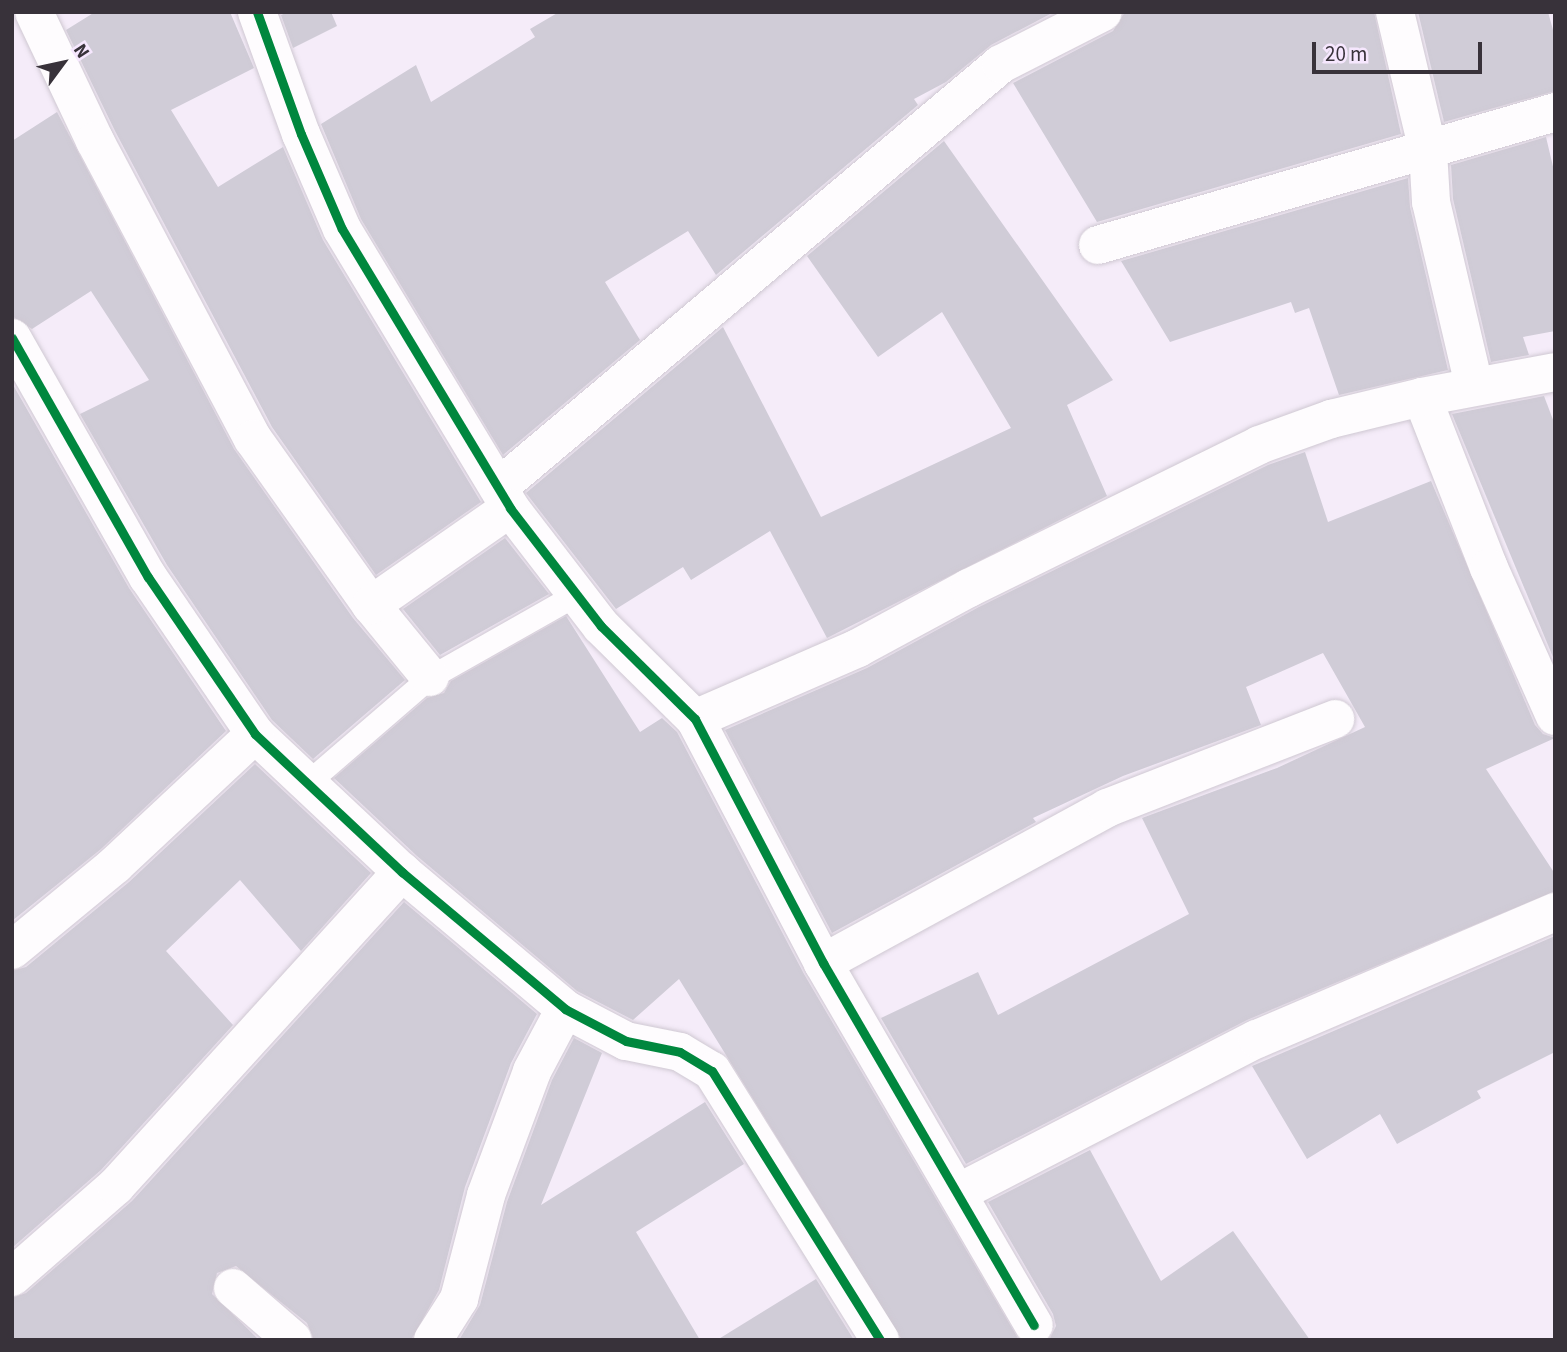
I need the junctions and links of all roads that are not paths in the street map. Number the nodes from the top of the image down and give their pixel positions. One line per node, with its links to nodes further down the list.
1 (34, 12): 14 (street)
2 (257, 12): 12 (street)
3 (1103, 12): 12 (street)
4 (1395, 12): 6 (street)
5 (1555, 112): 6 (street)
6 (1428, 151): 7 (street); 10 (street)
7 (1098, 245)
8 (12, 338): 19 (street)
9 (1555, 372): 10 (street)
10 (1474, 386): 11 (street)
11 (1422, 397): 16 (street); 17 (street)
12 (504, 498): 13 (street); 14 (street)
13 (577, 594): 15 (lane); 17 (street)
14 (371, 605): 15 (street)
15 (430, 677): 20 (lane)
16 (1555, 716)
17 (695, 719): 24 (street)
18 (1335, 719): 24 (street)
19 (255, 734): 20 (street); 23 (street)
20 (307, 783): 21 (street)
21 (402, 872): 25 (street); 27 (street)
22 (1555, 912): 26 (street)
23 (12, 950)
24 (823, 963): 26 (street)
25 (565, 1009): 31 (street); 32 (street)
26 (958, 1193): 29 (street)
27 (12, 1277)
28 (233, 1288): 30 (street)
29 (1034, 1325)
30 (293, 1340)
31 (433, 1340)
32 (880, 1340)

